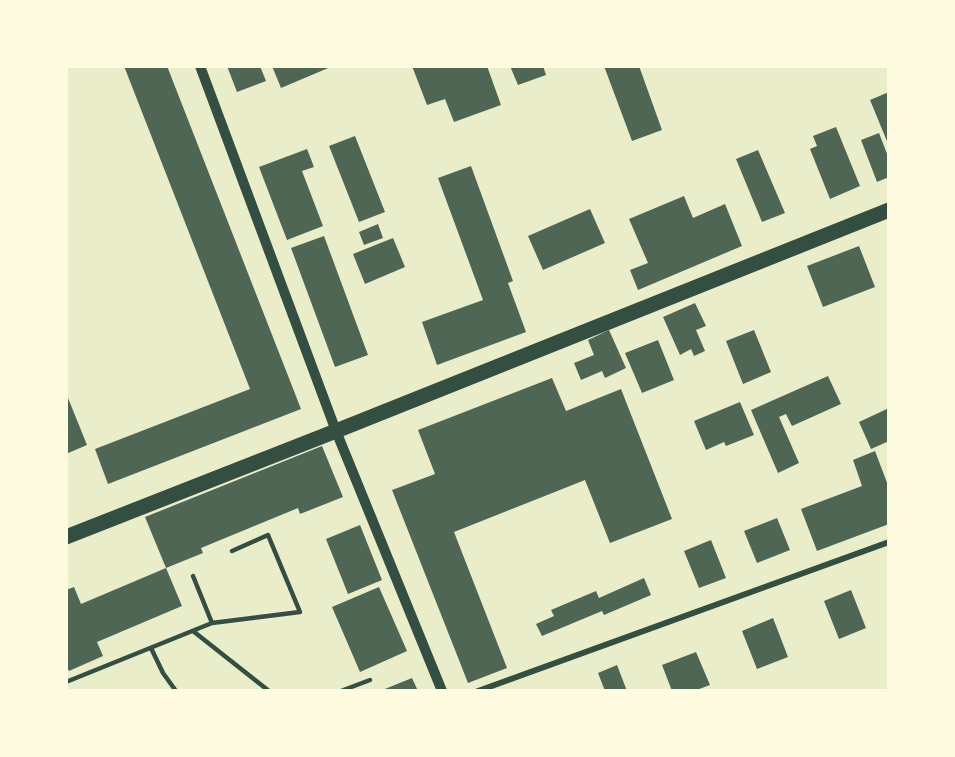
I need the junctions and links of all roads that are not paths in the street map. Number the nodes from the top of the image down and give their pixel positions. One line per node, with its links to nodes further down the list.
1 (200, 66): 3 (street)
2 (889, 210): 3 (main road)
3 (336, 431): 4 (main road); 16 (street)
4 (66, 537)
5 (889, 542): 17 (street)
6 (232, 551): 8 (lane)
7 (193, 576): 8 (lane)
8 (212, 623): 9 (lane)
9 (193, 631): 10 (lane); 14 (lane)
10 (151, 648): 12 (lane); 13 (lane)
11 (370, 680): 15 (lane)
12 (66, 682)
13 (176, 691)
14 (269, 691)
15 (341, 691)
16 (442, 691)
17 (478, 691)

